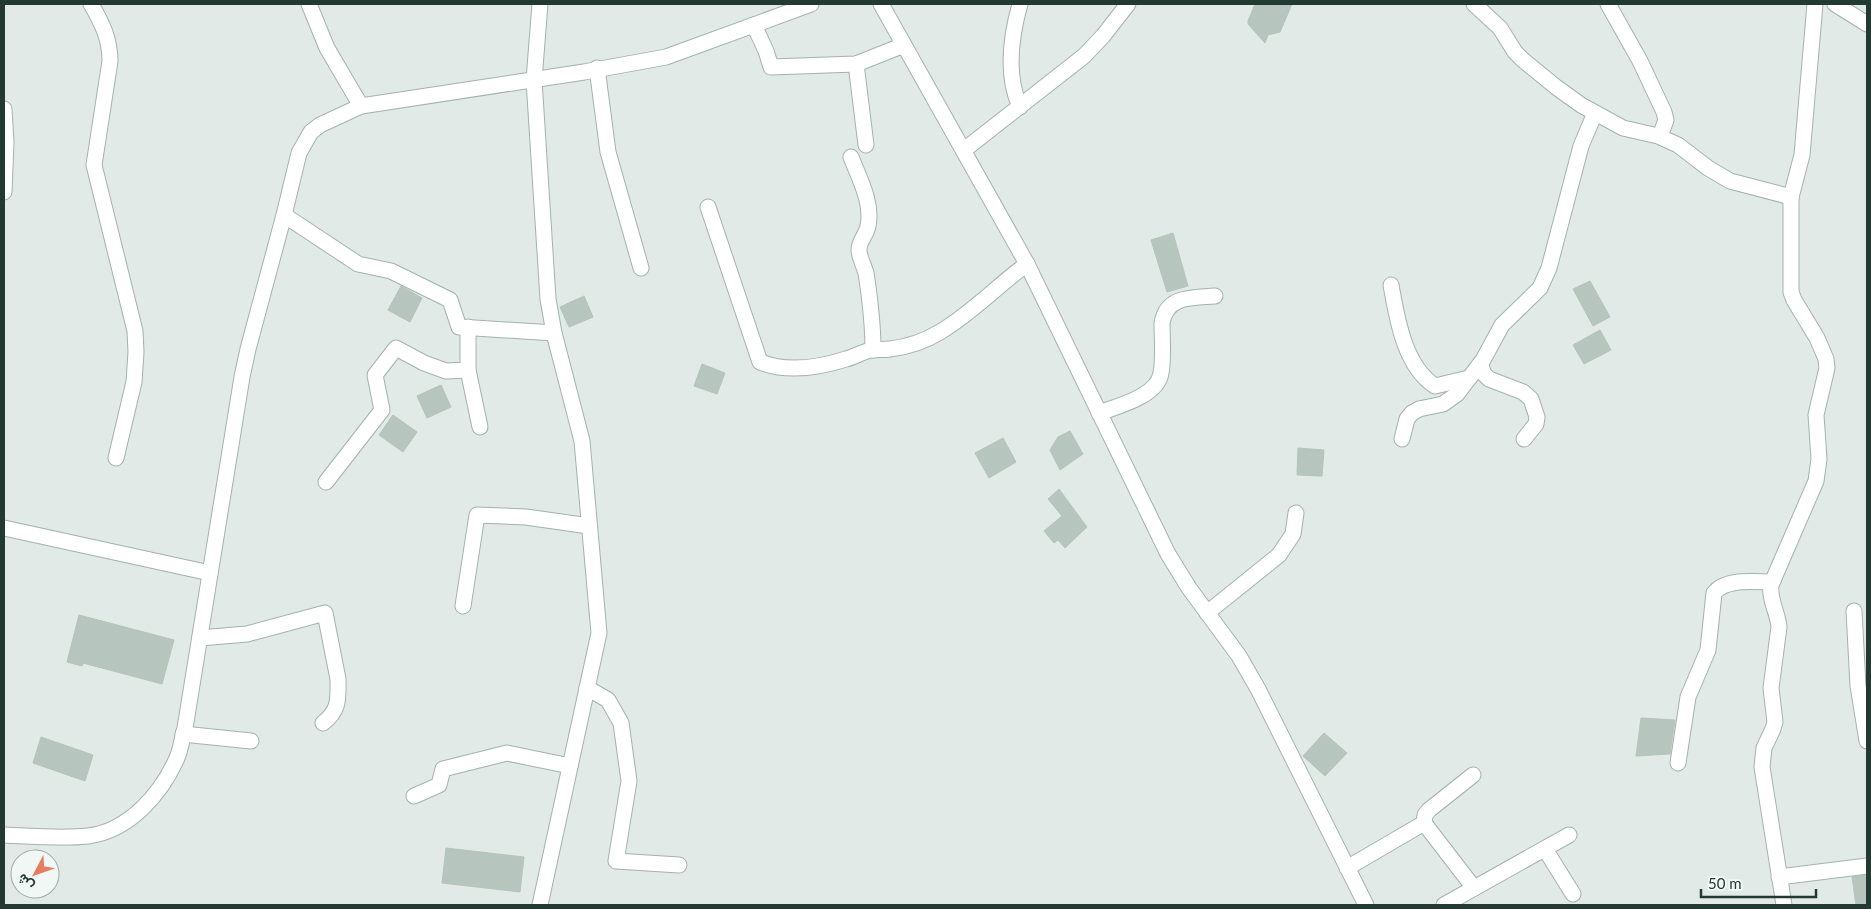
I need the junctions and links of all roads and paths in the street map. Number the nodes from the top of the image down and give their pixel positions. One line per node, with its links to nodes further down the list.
1 (91, 4): 44 (street)
2 (309, 4): 18 (street)
3 (540, 4): 17 (street)
4 (811, 4): 13 (street)
5 (881, 4): 14 (street)
6 (1020, 4): 19 (street)
7 (1128, 4): 19 (street)
8 (1474, 4): 21 (street)
9 (1608, 4): 22 (street)
10 (1815, 4): 27 (street)
11 (1835, 4): 12 (street)
12 (1867, 24)
13 (754, 25): 15 (street); 16 (street)
14 (904, 45): 15 (street); 24 (street)
15 (856, 64): 23 (street)
16 (597, 68): 17 (street); 31 (street)
17 (534, 80): 18 (street); 35 (street)
18 (361, 106): 29 (street)
19 (1020, 107): 24 (street)
20 (4, 109): 26 (street)
21 (1595, 113): 22 (street); 37 (street)
22 (1660, 136): 27 (street)
23 (866, 145)
24 (964, 150): 30 (street)
25 (851, 156): 36 (street)
26 (4, 192)
27 (1791, 197): 50 (street)
28 (708, 207): 36 (street)
29 (284, 215): 34 (street); 49 (street)
30 (1027, 264): 36 (street); 40 (street)
31 (641, 268)
32 (1390, 285): 39 (street)
33 (1215, 296): 40 (street)
34 (468, 328): 35 (street); 38 (street)
35 (554, 333): 47 (street)
36 (873, 350)
37 (1480, 364): 39 (street); 43 (street)
38 (468, 370): 41 (street); 45 (street)
39 (1470, 378): 42 (street)
40 (1099, 413): 53 (street)
41 (480, 427)
42 (1402, 439)
43 (1524, 439)
44 (116, 458)
45 (326, 482)
46 (1296, 514): 53 (street)
47 (589, 526): 51 (street); 55 (street)
48 (4, 528): 49 (street)
49 (210, 573): 54 (street)
50 (1772, 582): 60 (street); 71 (street)
51 (463, 606)
52 (1854, 611): 59 (street)
53 (1207, 613): 70 (street)
54 (200, 638): 56 (street); 57 (street)
55 (587, 688): 61 (street); 68 (street)
56 (323, 722)
57 (183, 734): 58 (street); 65 (street)
58 (251, 741)
59 (1867, 741)
60 (1678, 762)
61 (570, 766): 63 (street); 74 (street)
62 (1473, 775): 64 (street)
63 (414, 796)
64 (1424, 823): 70 (street); 72 (street)
65 (4, 834)
66 (1568, 836): 67 (street)
67 (1545, 849): 72 (street); 73 (street)
68 (679, 865)
69 (1867, 866): 71 (street)
70 (1348, 868): 75 (street)
71 (1779, 877): 77 (street)
72 (1474, 888): 76 (street)
73 (1573, 894)
74 (540, 905)
75 (1366, 905)
76 (1444, 905)
77 (1784, 905)

